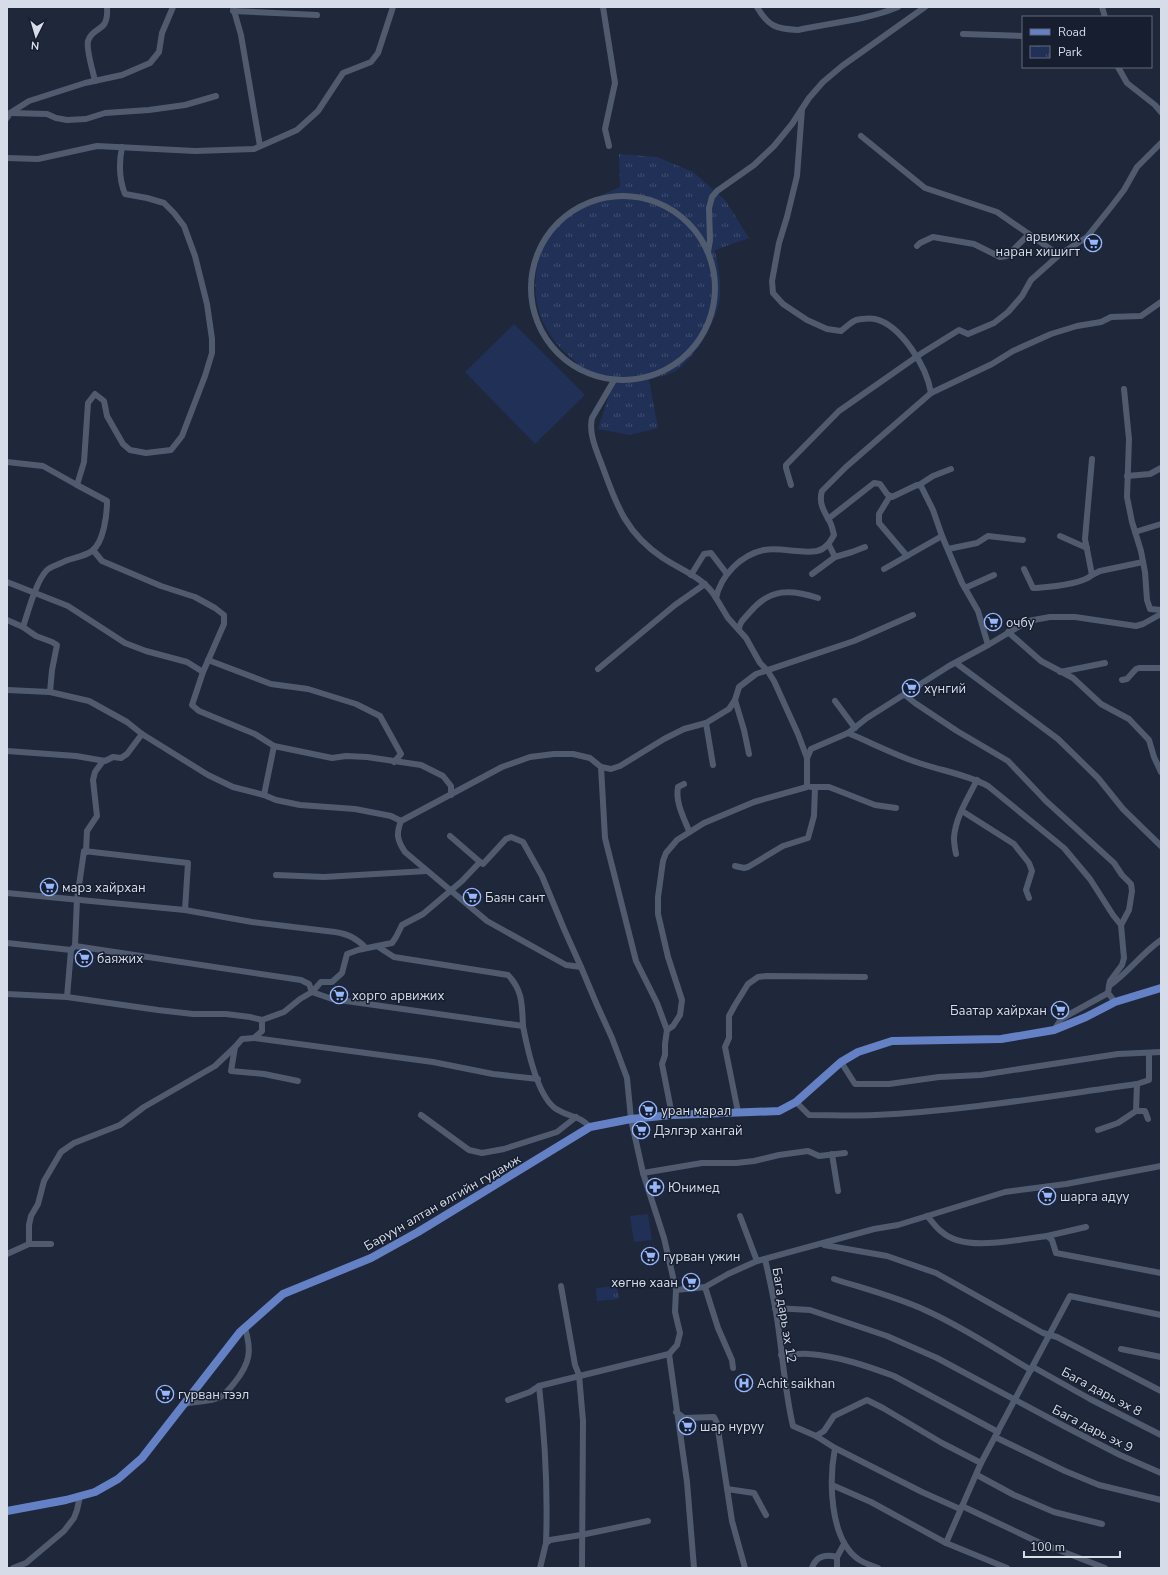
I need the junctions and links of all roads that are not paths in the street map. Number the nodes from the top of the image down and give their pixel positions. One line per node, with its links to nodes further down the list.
1 (107, 7): 13 (street)
2 (173, 7): 13 (street)
3 (393, 7): 20 (street)
4 (603, 7): 21 (street)
5 (757, 7): 6 (street)
6 (898, 7)
7 (925, 7): 15 (street)
8 (233, 9): 9 (street); 20 (street)
9 (316, 14)
10 (963, 34): 11 (street)
11 (1022, 36)
12 (1118, 68): 16 (street)
13 (95, 81): 17 (street)
14 (216, 96): 17 (street)
15 (802, 109): 26 (street); 29 (street)
16 (1161, 112)
17 (8, 115)
18 (862, 136): 24 (street)
19 (1161, 143): 27 (street)
20 (260, 146): 22 (street)
21 (609, 146)
22 (122, 147): 23 (street); 38 (street)
23 (7, 158)
24 (1029, 234): 25 (street); 27 (street)
25 (917, 246)
26 (708, 252): 30 (street); 30 (street)
27 (1059, 255): 29 (street)
28 (1161, 302): 32 (street)
29 (918, 356): 32 (street); 39 (street)
30 (613, 382): 60 (street)
31 (1124, 389): 37 (street)
32 (932, 393): 42 (street)
33 (1092, 459): 50 (street)
34 (7, 462): 38 (street)
35 (1161, 468): 37 (street)
36 (951, 469): 40 (street)
37 (1128, 476): 44 (street)
38 (77, 485): 52 (street)
39 (791, 485)
40 (919, 485): 41 (street); 45 (street)
41 (890, 496): 42 (street); 53 (street)
42 (828, 519): 48 (street)
43 (1161, 524): 44 (street)
44 (1135, 532): 55 (street)
45 (942, 536): 51 (street); 53 (street)
46 (1060, 536): 50 (street)
47 (1024, 540): 51 (street)
48 (829, 545): 54 (street); 58 (street)
49 (865, 547): 54 (street)
50 (1087, 548): 62 (street)
51 (948, 549): 65 (street)
52 (93, 550): 66 (street); 77 (street)
53 (907, 556): 56 (street)
54 (835, 557): 59 (street)
55 (1143, 562): 62 (street); 69 (street)
56 (884, 569)
57 (1024, 569): 62 (street)
58 (727, 574): 60 (street); 67 (street)
59 (812, 574)
60 (691, 575): 64 (street)
61 (994, 575): 65 (street)
62 (1092, 575)
63 (7, 582): 66 (street)
64 (705, 584): 67 (street); 81 (street)
65 (965, 588): 76 (street)
66 (35, 592): 73 (street); 83 (street)
67 (716, 598): 74 (street)
68 (818, 598): 74 (street)
69 (1161, 610)
70 (1161, 614): 75 (street)
71 (913, 615): 82 (street)
72 (7, 620): 73 (street)
73 (23, 627): 87 (street)
74 (739, 630): 82 (street)
75 (1008, 632): 76 (street); 84 (street)
76 (988, 645): 78 (street)
77 (208, 660): 83 (street); 102 (street)
78 (956, 663): 88 (street); 117 (street)
79 (1105, 663): 84 (street)
80 (1161, 668): 85 (street)
81 (598, 669)
82 (767, 670): 89 (street); 100 (street)
83 (203, 672): 95 (street)
84 (1060, 672): 99 (street)
85 (1122, 680)
86 (7, 690): 87 (street)
87 (50, 692): 94 (street)
88 (905, 694): 92 (street); 129 (street)
89 (735, 700): 91 (street); 97 (street)
90 (835, 701): 92 (street)
91 (706, 723): 103 (street); 104 (street)
92 (855, 728): 93 (street)
93 (848, 733): 100 (street); 106 (street)
94 (142, 734): 101 (street); 110 (street)
95 (274, 746): 102 (street); 110 (street)
96 (7, 751): 101 (street)
97 (749, 754)
98 (1161, 754): 99 (street)
99 (1154, 757): 105 (street)
100 (807, 758): 108 (street)
101 (103, 761): 118 (street)
102 (394, 762): 111 (street)
103 (713, 765)
104 (601, 767): 111 (street); 146 (street)
105 (1161, 772)
106 (977, 780): 113 (street); 129 (street)
107 (684, 784): 115 (street)
108 (808, 787): 109 (street); 115 (street)
109 (815, 787): 112 (street); 121 (street)
110 (264, 795): 114 (street)
111 (451, 795): 114 (street)
112 (896, 808)
113 (962, 811): 119 (street); 126 (street)
114 (401, 821): 122 (street)
115 (689, 831): 146 (street)
116 (450, 836): 120 (street)
117 (1161, 846)
118 (86, 852): 127 (street); 128 (street)
119 (956, 854)
120 (480, 862): 124 (street); 135 (street)
121 (735, 866)
122 (427, 871): 123 (street); 124 (street)
123 (276, 875)
124 (452, 890): 132 (street); 135 (street)
125 (7, 893): 127 (street)
126 (1029, 898)
127 (77, 899): 128 (street); 133 (street)
128 (185, 910): 134 (street)
129 (1121, 925): 137 (street)
130 (1161, 940): 137 (street)
131 (7, 943): 133 (street)
132 (377, 946): 134 (street); 145 (street)
133 (73, 948): 139 (street); 142 (street)
134 (366, 948): 139 (street)
135 (581, 967): 162 (street)
136 (865, 977): 158 (street)
137 (1109, 986): 140 (street)
138 (1161, 988): 143 (main road)
139 (312, 992): 144 (street); 145 (street)
140 (1108, 993): 143 (street); 147 (street)
141 (7, 994): 142 (street)
142 (67, 997): 144 (street)
143 (1115, 1002): 147 (main road)
144 (262, 1020): 148 (street)
145 (523, 1026): 153 (street)
146 (667, 1030): 160 (street)
147 (1054, 1030): 152 (main road)
148 (254, 1038): 149 (street); 153 (street)
149 (235, 1047): 154 (street); 175 (street)
150 (1161, 1052): 151 (street)
151 (1148, 1053): 152 (street); 155 (street)
152 (841, 1062): 156 (main road)
153 (538, 1079): 161 (street)
154 (298, 1081)
155 (1137, 1084): 156 (street); 157 (street)
156 (796, 1102): 158 (main road)
157 (1136, 1111): 163 (street); 165 (street)
158 (738, 1112): 160 (main road)
159 (421, 1115): 161 (street)
160 (672, 1115): 162 (main road)
161 (576, 1117): 164 (street)
162 (631, 1119): 164 (main road); 169 (street)
163 (1148, 1119)
164 (590, 1127): 188 (main road, Баруун алтан өлгийн гудамж)
165 (1098, 1130)
166 (845, 1153): 167 (street)
167 (832, 1154): 169 (street); 170 (street)
168 (1161, 1166): 172 (street)
169 (644, 1173): 185 (street)
170 (838, 1191)
171 (740, 1216): 180 (street)
172 (927, 1216): 174 (street); 177 (street)
173 (1086, 1227): 174 (street)
174 (1047, 1236): 181 (street)
175 (29, 1244): 176 (street); 178 (street)
176 (51, 1244)
177 (822, 1244): 179 (street); 189 (street)
178 (7, 1254)
179 (765, 1259): 180 (street); 186 (street, Бага дарь эх 12)
180 (757, 1261): 184 (street)
181 (1161, 1273)
182 (834, 1279): 195 (street, Бага дарь эх 8)
183 (561, 1286): 196 (street)
184 (705, 1287): 185 (street); 194 (street)
185 (676, 1290): 191 (street)
186 (774, 1308): 192 (street, Бага дарь эх 12); 199 (street, Бага дарь эх 9)
187 (1161, 1315): 189 (street)
188 (245, 1328): 201 (main road, Баруун алтан өлгийн гудамж); 201 (street)
189 (1050, 1335): 195 (street); 198 (street)
190 (1121, 1349): 193 (street)
191 (669, 1354): 196 (street); 202 (street)
192 (781, 1355): 203 (street); 205 (street, Бага дарь эх 12)
193 (1161, 1357)
194 (734, 1368)
195 (1032, 1368): 199 (street); 204 (street, Бага дарь эх 8)
196 (579, 1375): 197 (street); 219 (street)
197 (538, 1386): 200 (street); 220 (street)
198 (1161, 1391)
199 (1016, 1399): 203 (street); 208 (street, Бага дарь эх 9)
200 (508, 1400)
201 (184, 1404): 212 (main road, Баруун алтан өлгийн гудамж)
202 (676, 1412): 211 (street); 227 (street)
203 (997, 1434): 207 (street); 213 (street)
204 (1161, 1434)
205 (816, 1436): 206 (street, Бага дарь эх 12); 207 (street)
206 (836, 1448): 210 (street); 214 (street, Бага дарь эх 12)
207 (981, 1463): 209 (street)
208 (1161, 1473)
209 (977, 1475): 214 (street); 218 (street)
210 (832, 1485): 221 (street); 222 (street)
211 (727, 1489): 216 (street); 228 (street)
212 (80, 1496): 215 (main road, Баруун алтан өлгийн гудамж); 224 (street)
213 (1161, 1500)
214 (961, 1508): 221 (street); 233 (street, Бага дарь эх 12)
215 (7, 1511)
216 (766, 1515)
217 (648, 1521): 219 (street)
218 (1102, 1524)
219 (582, 1536): 220 (street); 226 (street)
220 (546, 1543): 225 (street)
221 (946, 1543): 232 (street)
222 (844, 1544): 223 (street); 231 (street)
223 (837, 1557): 229 (street); 230 (street)
224 (13, 1568)
225 (540, 1568)
226 (582, 1568)
227 (694, 1568)
228 (745, 1568)
229 (812, 1568)
230 (837, 1568)
231 (878, 1568)
232 (1007, 1568)
233 (1105, 1568)

